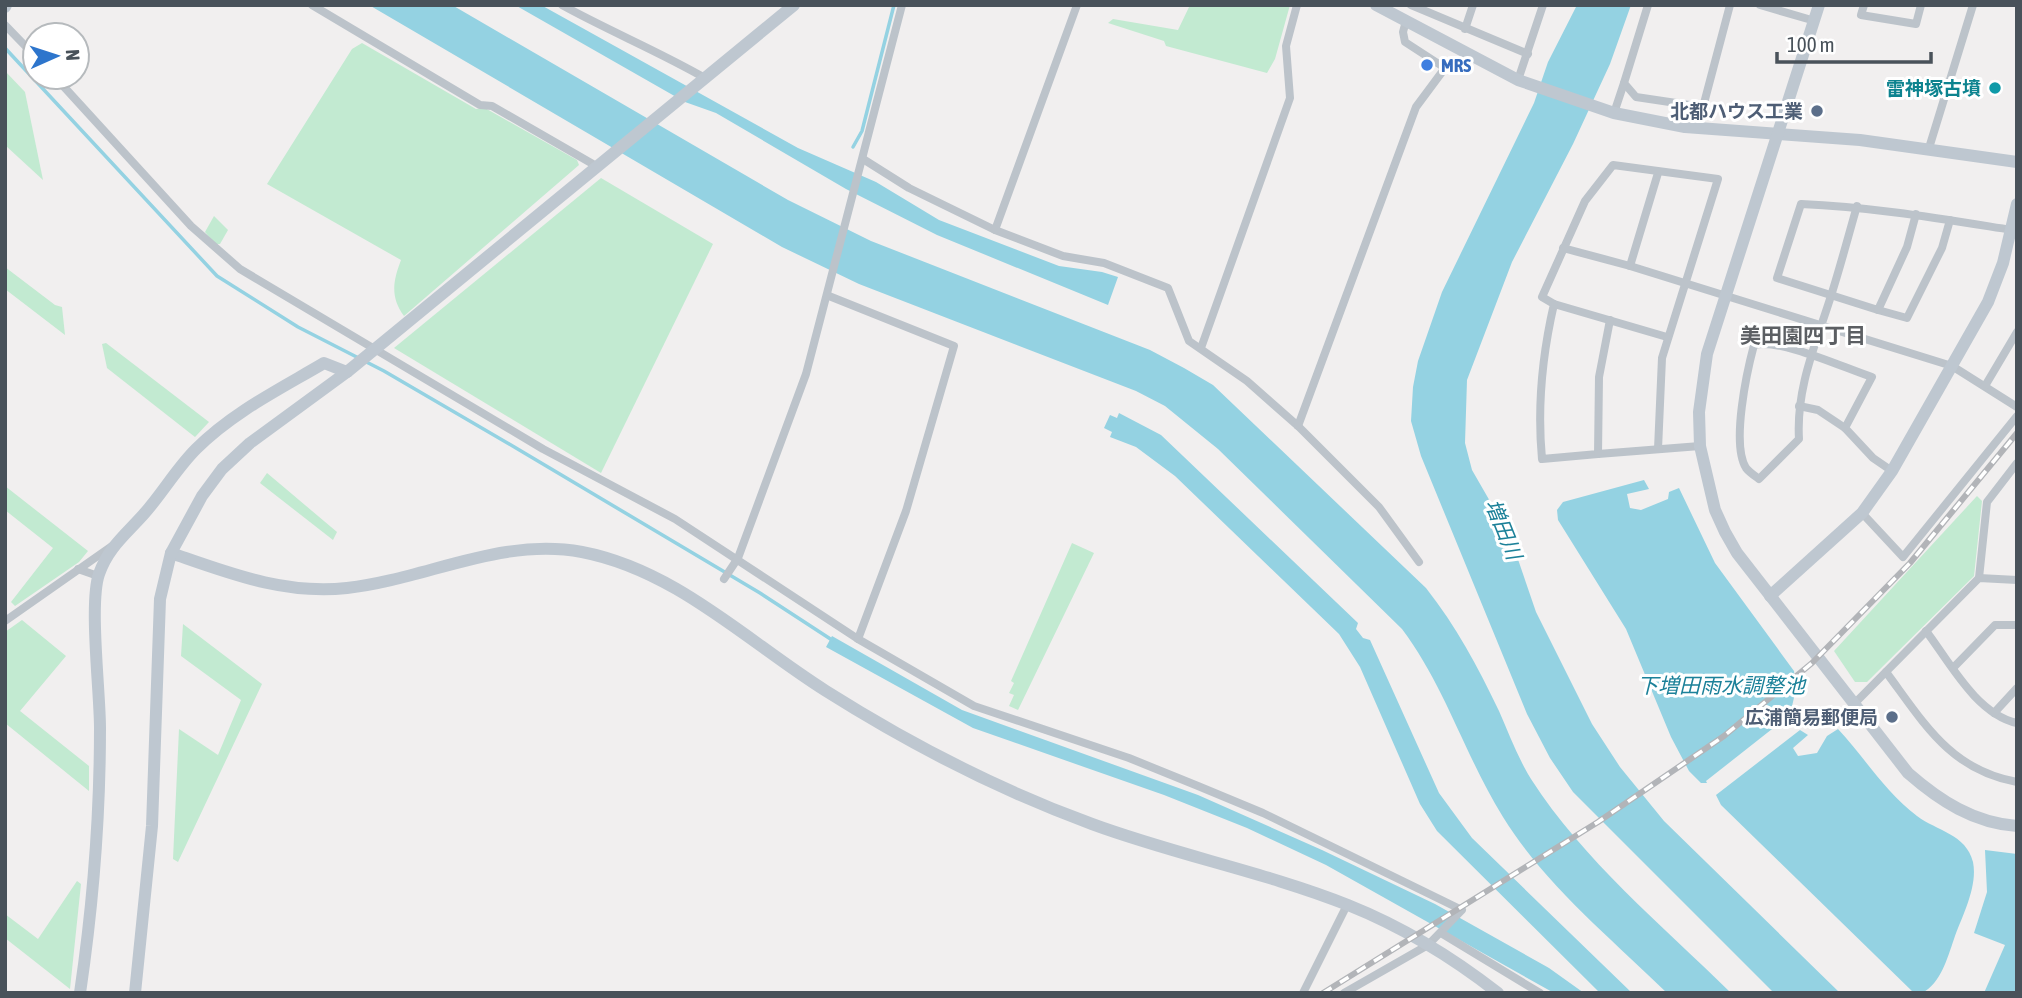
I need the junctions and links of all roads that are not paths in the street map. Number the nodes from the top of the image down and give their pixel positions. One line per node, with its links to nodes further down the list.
1 (313, 5): 34 (street)
2 (562, 5): 25 (street)
3 (794, 5): 25 (street)
4 (902, 5): 32 (street)
5 (1077, 5): 40 (street)
6 (1297, 5): 54 (street)
7 (1376, 5): 19 (street)
8 (1411, 5): 22 (street)
9 (1473, 5): 22 (street)
10 (1543, 5): 24 (street)
11 (1648, 5): 27 (street)
12 (1730, 5): 27 (street)
13 (1760, 5): 18 (street)
14 (1819, 5): 20 (street)
15 (1864, 5): 16 (street)
16 (1921, 5)
17 (1973, 5): 31 (street)
18 (1771, 6): 20 (street)
19 (1406, 21): 26 (street); 63 (street)
20 (1815, 21): 30 (street)
21 (5, 25): 23 (street)
22 (1465, 29): 24 (street)
23 (21, 42)
24 (1528, 54): 26 (street)
25 (702, 80): 34 (street)
26 (1523, 82): 29 (street)
27 (1624, 83): 29 (street)
28 (68, 91): 55 (street)
29 (1608, 112): 30 (street)
30 (1778, 134): 31 (street); 47 (street)
31 (1929, 148): 33 (street)
32 (862, 161): 40 (street); 46 (street)
33 (2017, 162)
34 (598, 167): 55 (street)
35 (1658, 173): 42 (street); 43 (street); 44 (street)
36 (2017, 204): 41 (street)
37 (1857, 206): 38 (street); 45 (street); 45 (street)
38 (1916, 214): 39 (street); 49 (street)
39 (1950, 220): 41 (street); 49 (street)
40 (995, 230): 54 (street)
41 (2012, 230): 57 (street)
42 (1563, 248): 43 (street); 48 (street)
43 (1630, 266): 44 (street)
44 (1683, 284): 47 (street); 53 (street)
45 (1831, 295): 49 (street); 51 (street)
46 (829, 296): 73 (street); 83 (street)
47 (1727, 297): 51 (street); 65 (street)
48 (1554, 304): 50 (street); 67 (street)
49 (1878, 310)
50 (1610, 320): 53 (street); 67 (street)
51 (1821, 326): 56 (street); 57 (street)
52 (2017, 332): 59 (street)
53 (1667, 337): 66 (street)
54 (1201, 348): 63 (street)
55 (374, 349): 58 (street); 73 (street)
56 (1811, 356): 60 (street); 60 (street); 64 (street)
57 (1952, 366): 59 (street); 69 (street)
58 (351, 368): 71 (street); 72 (street)
59 (1985, 386): 61 (street)
60 (1799, 406): 64 (street)
61 (2017, 407)
62 (2017, 416): 70 (street)
63 (1298, 426): 74 (street)
64 (1846, 428): 69 (street)
65 (1700, 446): 66 (street); 79 (street)
66 (1658, 449): 67 (street)
67 (1598, 454)
68 (2017, 463): 76 (street)
69 (1892, 471): 70 (street)
70 (1861, 513): 79 (street)
71 (171, 553): 92 (street); 96 (street)
72 (107, 555): 75 (street); 75 (street); 95 (street)
73 (737, 561): 77 (street); 83 (street)
74 (1419, 562)
75 (78, 569): 80 (street)
76 (1979, 578): 78 (street); 82 (street)
77 (724, 579)
78 (2017, 580)
79 (1770, 596): 87 (street)
80 (5, 621)
81 (2017, 625): 84 (street)
82 (1926, 631): 84 (street); 85 (street)
83 (858, 639): 93 (street)
84 (1954, 667): 88 (street)
85 (1886, 673): 87 (street); 90 (street)
86 (2017, 688): 88 (street)
87 (1854, 704): 91 (street)
88 (1994, 713): 89 (street)
89 (2017, 723)
90 (2017, 782)
91 (2017, 826)
92 (1347, 905): 94 (street); 97 (street)
93 (1442, 933): 94 (street); 100 (street)
94 (1428, 945): 98 (street); 99 (street)
95 (80, 993)
96 (135, 993)
97 (1303, 993)
98 (1344, 993)
99 (1498, 993)
100 (1540, 993)

